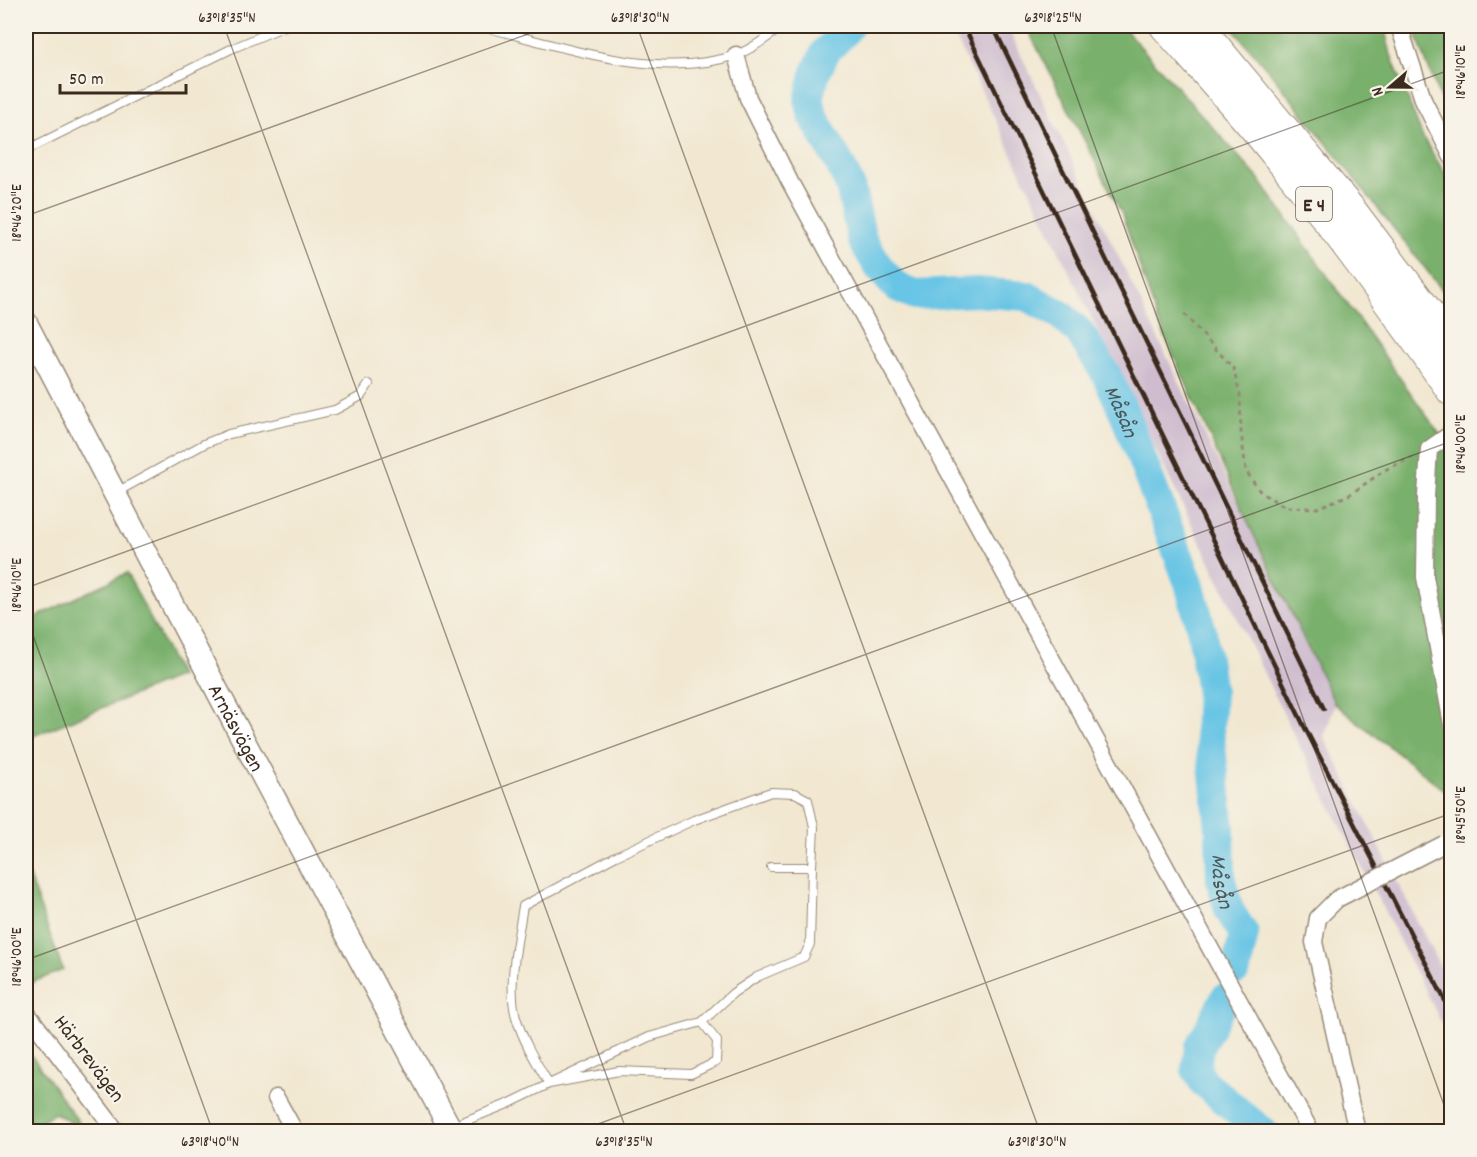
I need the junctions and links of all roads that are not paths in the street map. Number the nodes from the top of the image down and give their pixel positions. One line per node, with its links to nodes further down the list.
1 (285, 26): 8 (lane)
2 (480, 26): 7 (lane)
3 (783, 26): 7 (lane)
4 (1165, 26): 13 (highway, E 4)
5 (1198, 26): 11 (highway, E 4)
6 (1399, 26): 9 (street)
7 (736, 55): 27 (street)
8 (26, 150)
9 (1452, 157)
10 (26, 323): 15 (street, Arnäsvägen)
11 (1452, 344)
12 (369, 384): 15 (lane)
13 (1452, 391)
14 (1452, 433): 16 (street)
15 (115, 493): 24 (street, Arnäsvägen)
16 (1452, 724)
17 (1448, 841): 28 (street, bridge)
18 (771, 867): 19 (lane)
19 (812, 867): 21 (lane); 22 (lane)
20 (26, 1012): 25 (street, Härbrevägen)
21 (702, 1022): 22 (lane); 22 (lane)
22 (549, 1084): 24 (lane)
23 (276, 1098): 26 (street)
24 (451, 1129)
25 (117, 1131)
26 (295, 1131)
27 (1311, 1131)
28 (1357, 1131)

